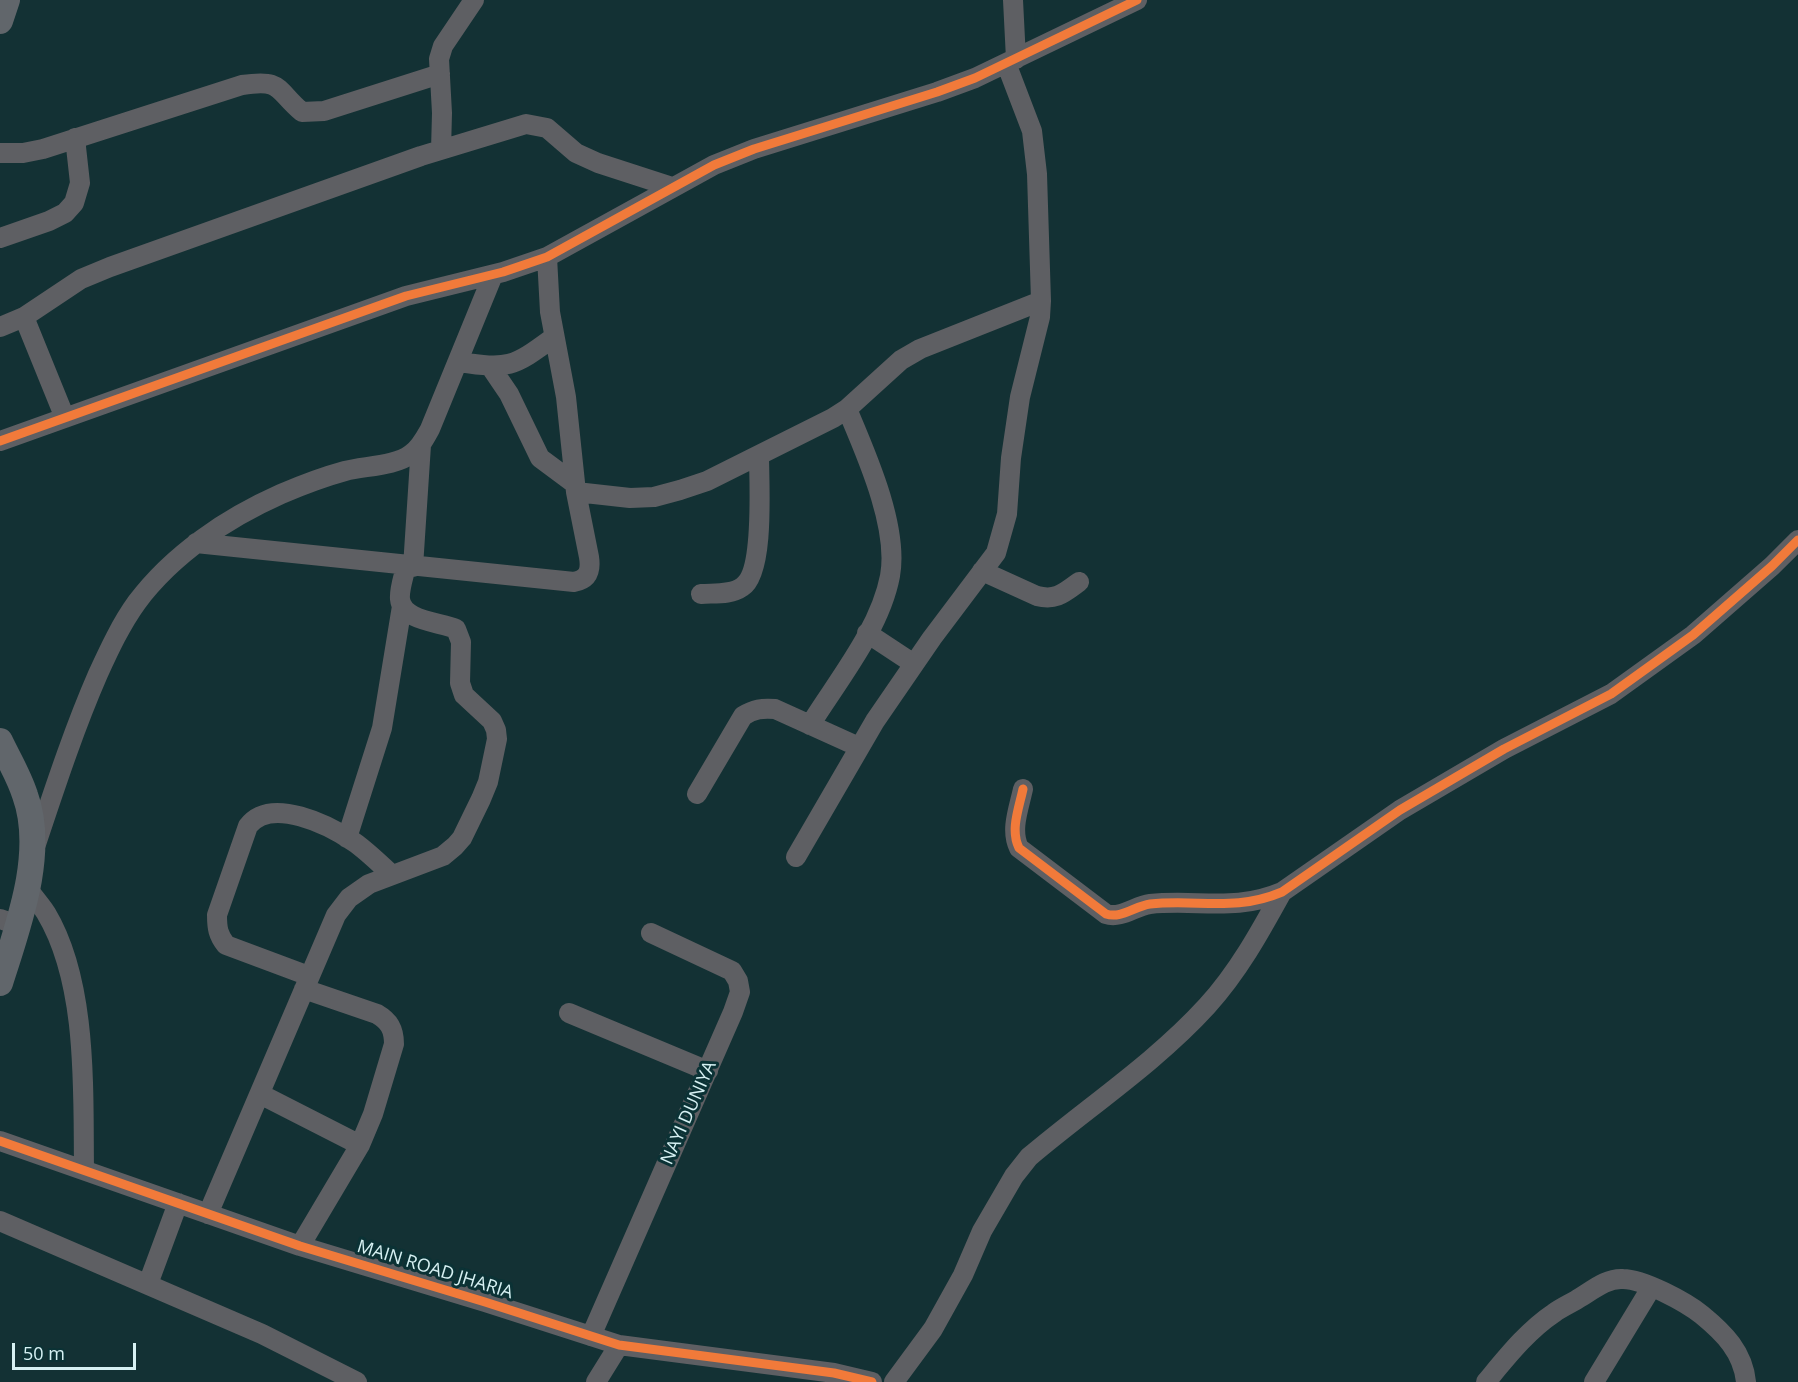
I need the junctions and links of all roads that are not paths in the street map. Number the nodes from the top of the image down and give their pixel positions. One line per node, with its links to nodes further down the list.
1 (7, 0): 5 (main road)
2 (474, 0): 7 (street)
3 (1013, 0): 6 (street)
4 (1137, 0): 6 (street)
5 (0, 21)
6 (1011, 61): 11 (street); 15 (street)
7 (440, 74): 8 (street); 9 (street)
8 (75, 138): 10 (street); 12 (street)
9 (441, 150): 11 (street); 16 (street)
10 (0, 153)
11 (672, 187): 13 (street)
12 (0, 238)
13 (547, 257): 14 (street); 18 (street)
14 (493, 275): 19 (street); 22 (street)
15 (1041, 301): 21 (street); 30 (street)
16 (24, 317): 17 (street); 22 (street)
17 (0, 327)
18 (554, 337): 20 (street); 26 (street)
19 (458, 362): 20 (street); 24 (street)
20 (490, 366): 26 (street)
21 (847, 409): 25 (street); 34 (street)
22 (64, 418): 23 (street)
23 (0, 441)
24 (420, 445): 28 (street); 29 (street)
25 (759, 455): 26 (street); 32 (street)
26 (575, 488): 29 (street)
27 (1798, 540): 46 (street)
28 (196, 543): 29 (street); 42 (street)
29 (409, 566): 33 (street)
30 (981, 572): 31 (street); 35 (street)
31 (1078, 582)
32 (701, 594)
33 (402, 606): 41 (street); 44 (street)
34 (867, 633): 35 (street); 36 (street)
35 (914, 664): 38 (street)
36 (810, 724): 38 (street); 40 (street)
37 (0, 741): 42 (main road)
38 (859, 747): 43 (street)
39 (1023, 789): 46 (street)
40 (697, 794)
41 (347, 838): 44 (street); 50 (street)
42 (33, 853): 45 (main road)
43 (796, 857)
44 (392, 876): 50 (street)
45 (26, 887): 47 (main road); 56 (street)
46 (1282, 892): 68 (street)
47 (9, 922): 49 (main road)
48 (651, 933): 52 (street, NAYI DUNIYA)
49 (0, 983)
50 (306, 983): 53 (street); 55 (street)
51 (569, 1013): 52 (street)
52 (708, 1071): 63 (street, NAYI DUNIYA)
53 (260, 1094): 55 (street); 58 (street)
54 (0, 1141): 56 (street, MAIN ROAD JHARIA)
55 (360, 1145): 60 (street)
56 (84, 1170): 57 (street, MAIN ROAD JHARIA)
57 (178, 1203): 58 (street, MAIN ROAD JHARIA); 61 (street)
58 (208, 1214): 60 (street, MAIN ROAD JHARIA)
59 (0, 1221): 61 (street)
60 (300, 1246): 63 (street, MAIN ROAD JHARIA)
61 (147, 1284): 65 (street)
62 (1651, 1288): 69 (street); 70 (street); 71 (street)
63 (591, 1336): 64 (street, MAIN ROAD JHARIA)
64 (619, 1346): 66 (street); 67 (street, MAIN ROAD JHARIA)
65 (357, 1382)
66 (596, 1382)
67 (872, 1382)
68 (894, 1382)
69 (1486, 1382)
70 (1594, 1382)
71 (1746, 1382)

